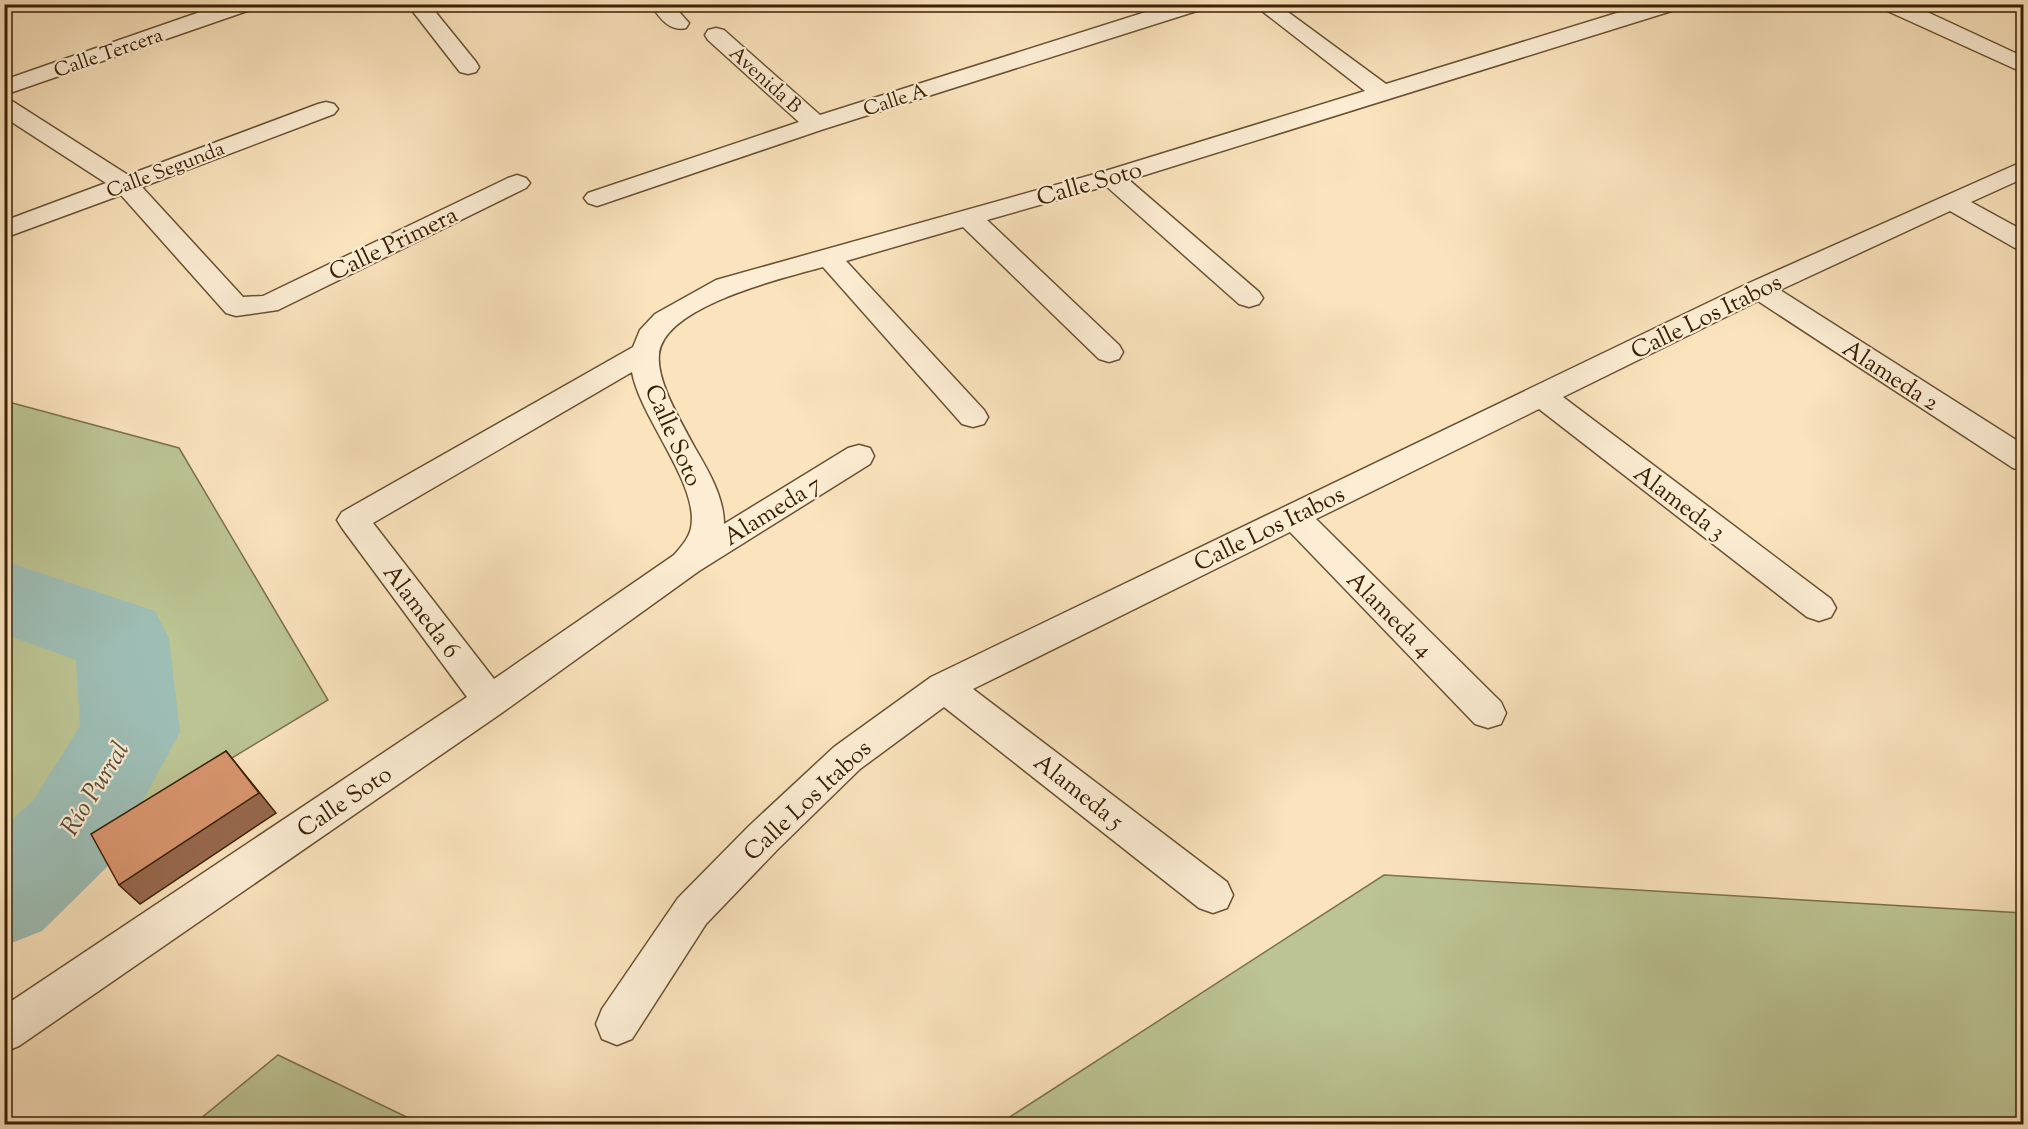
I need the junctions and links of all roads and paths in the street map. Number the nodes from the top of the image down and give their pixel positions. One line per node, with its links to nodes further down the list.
1 (245, 4): 12 (street, Calle Tercera)
2 (417, 4): 11 (street)
3 (660, 4): 8 (street)
4 (1195, 4): 16 (street, Calle A)
5 (1263, 4): 13 (street)
6 (1670, 4): 13 (street, Calle Soto)
7 (1891, 4): 10 (street)
8 (678, 23)
9 (716, 35): 16 (street, Avenida B)
10 (2024, 66)
11 (468, 67)
12 (4, 88)
13 (1381, 92): 18 (street, Calle Soto)
14 (4, 106): 20 (street)
15 (326, 109): 20 (street, Calle Segunda)
16 (816, 124): 21 (street, Calle A)
17 (2024, 168): 22 (street, Calle Los Itabos)
18 (1111, 177): 23 (street, Calle Soto); 28 (street)
19 (517, 183): 20 (street, Calle Primera)
20 (125, 184): 24 (street, Calle Segunda)
21 (597, 198)
22 (1952, 202): 25 (street); 27 (street, Calle Los Itabos)
23 (969, 218): 26 (street, Calle Soto); 29 (street)
24 (4, 230)
25 (2024, 242)
26 (829, 258): 30 (street, Calle Soto); 32 (street)
27 (1759, 289): 31 (street, Calle Los Itabos); 34 (street, Alameda 2)
28 (1249, 298)
29 (1109, 352)
30 (644, 353): 36 (street, Calle Soto); 39 (street, Alameda 6)
31 (1541, 395): 35 (street, Calle Los Itabos); 37 (street, Alameda 3)
32 (974, 417)
33 (858, 456): 36 (street, Alameda 7)
34 (2024, 460)
35 (1293, 516): 38 (street, Calle Los Itabos); 40 (street, Alameda 4)
36 (686, 564): 39 (street, Calle Soto)
37 (1819, 608)
38 (944, 687): 41 (street, Alameda 5); 42 (street, Calle Los Itabos)
39 (490, 701): 43 (street, Calle Soto)
40 (1488, 713)
41 (1213, 895)
42 (617, 1024)
43 (4, 1031)

